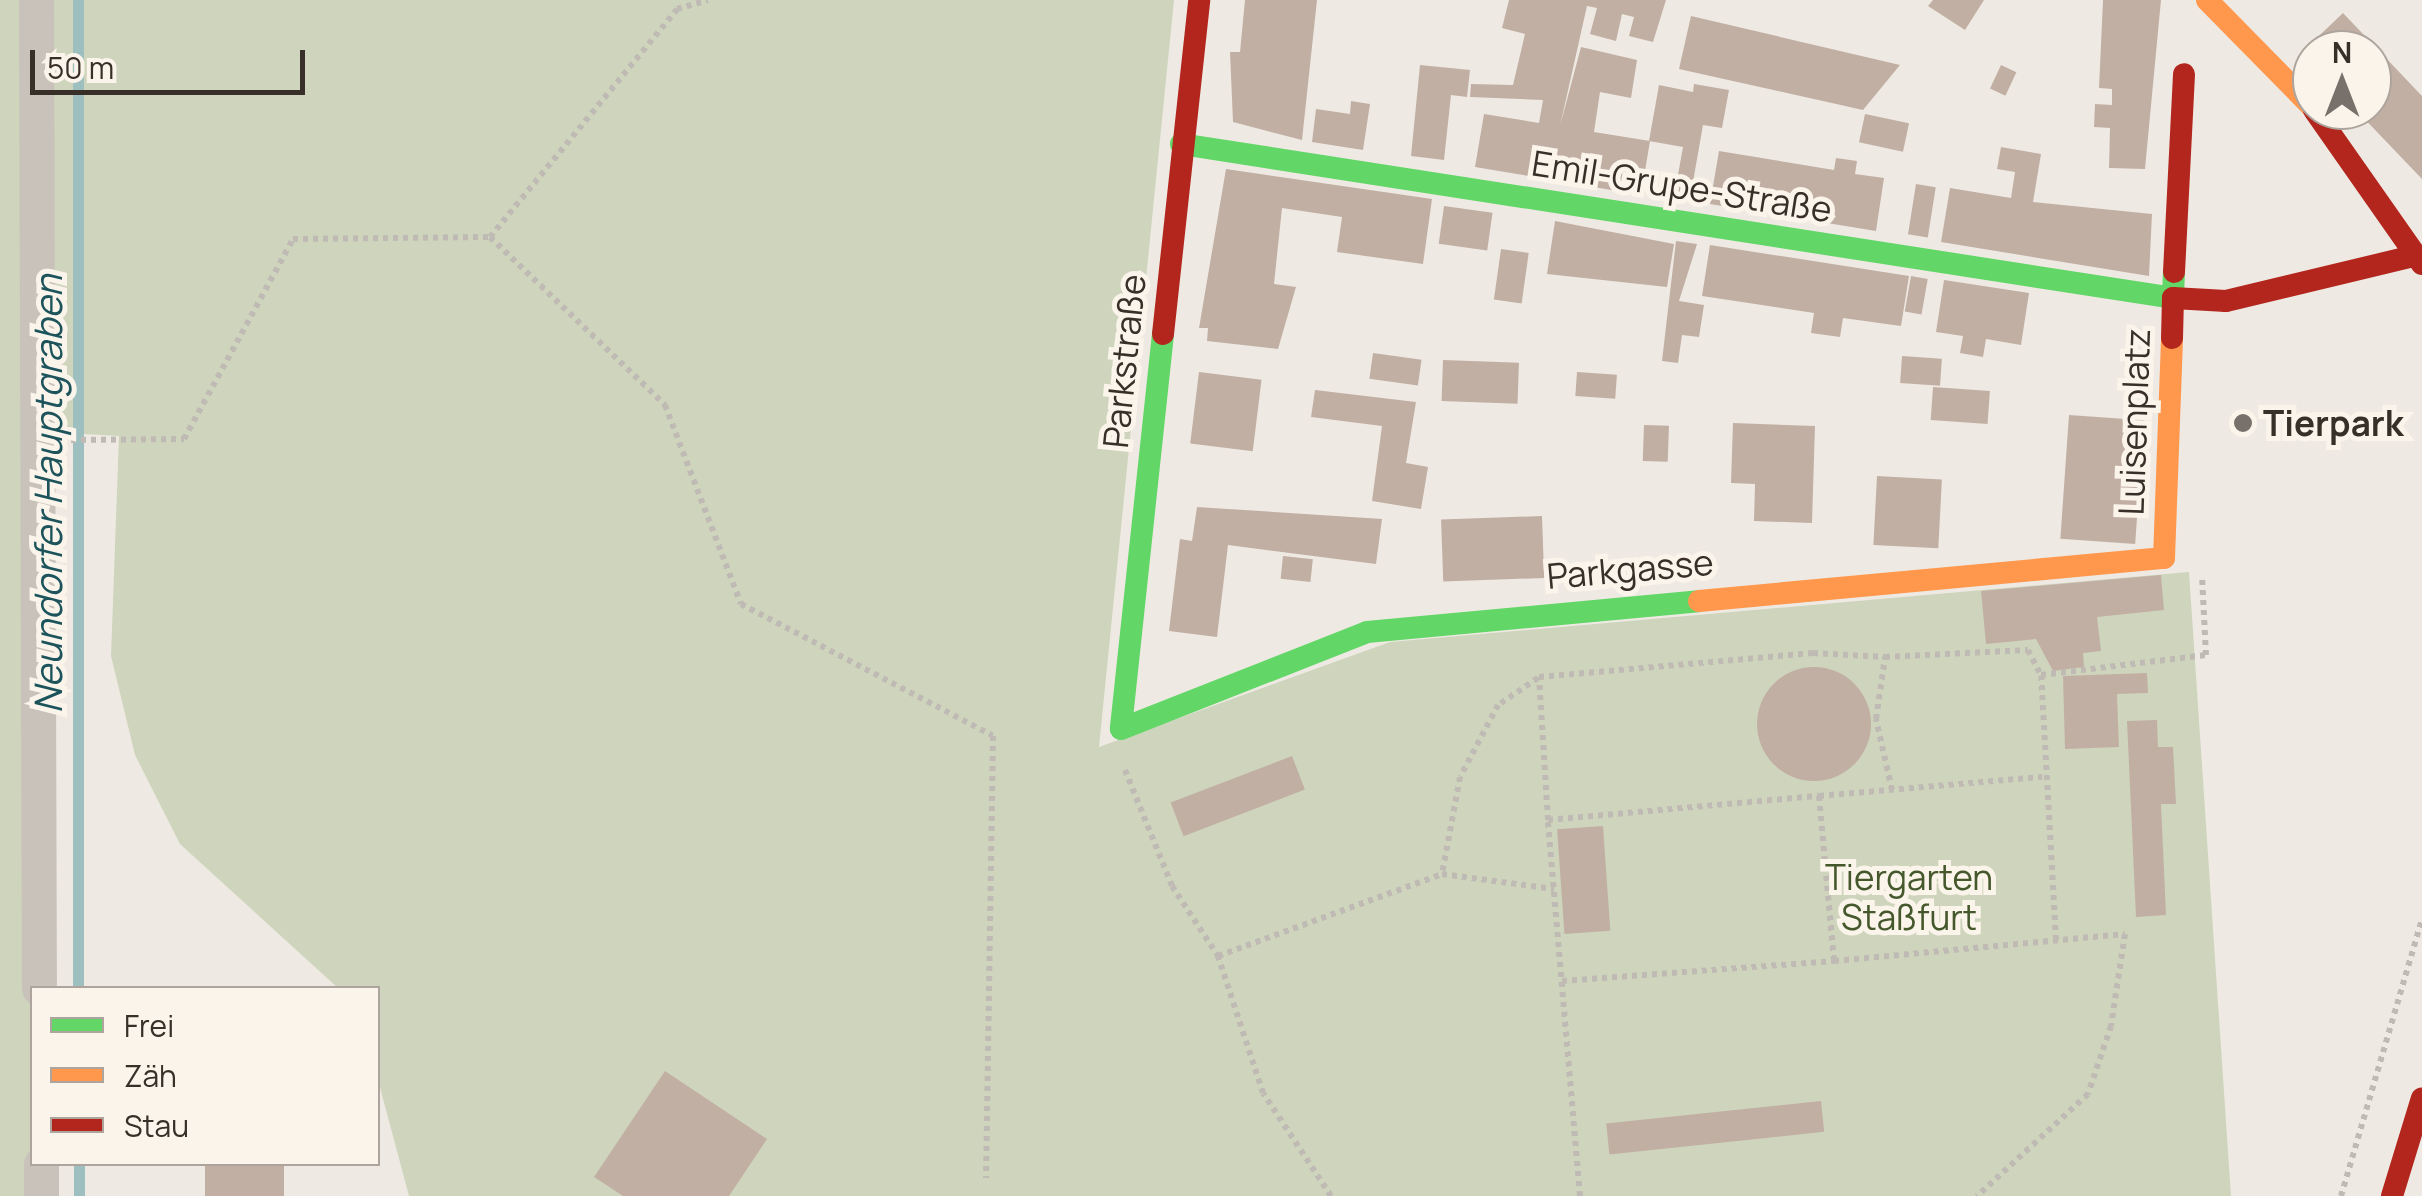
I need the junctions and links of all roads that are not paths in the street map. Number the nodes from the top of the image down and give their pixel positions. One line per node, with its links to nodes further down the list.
1 (36, 0): 12 (street)
2 (1199, 0): 7 (street, Parkstraße)
3 (2207, 0): 5 (street)
4 (2184, 74): 9 (street)
5 (2292, 87)
6 (2328, 130): 8 (street)
7 (1181, 144): 9 (street, Emil-Grupe-Straße); 11 (street, Parkstraße)
8 (2420, 260): 9 (street, Luisenplatz)
9 (2173, 298): 10 (street, Luisenplatz)
10 (2164, 558): 11 (street, Parkgasse)
11 (1121, 730)
12 (39, 986)
13 (2422, 1098): 16 (street)
14 (40, 1166): 15 (street)
15 (41, 1196)
16 (2392, 1196)

